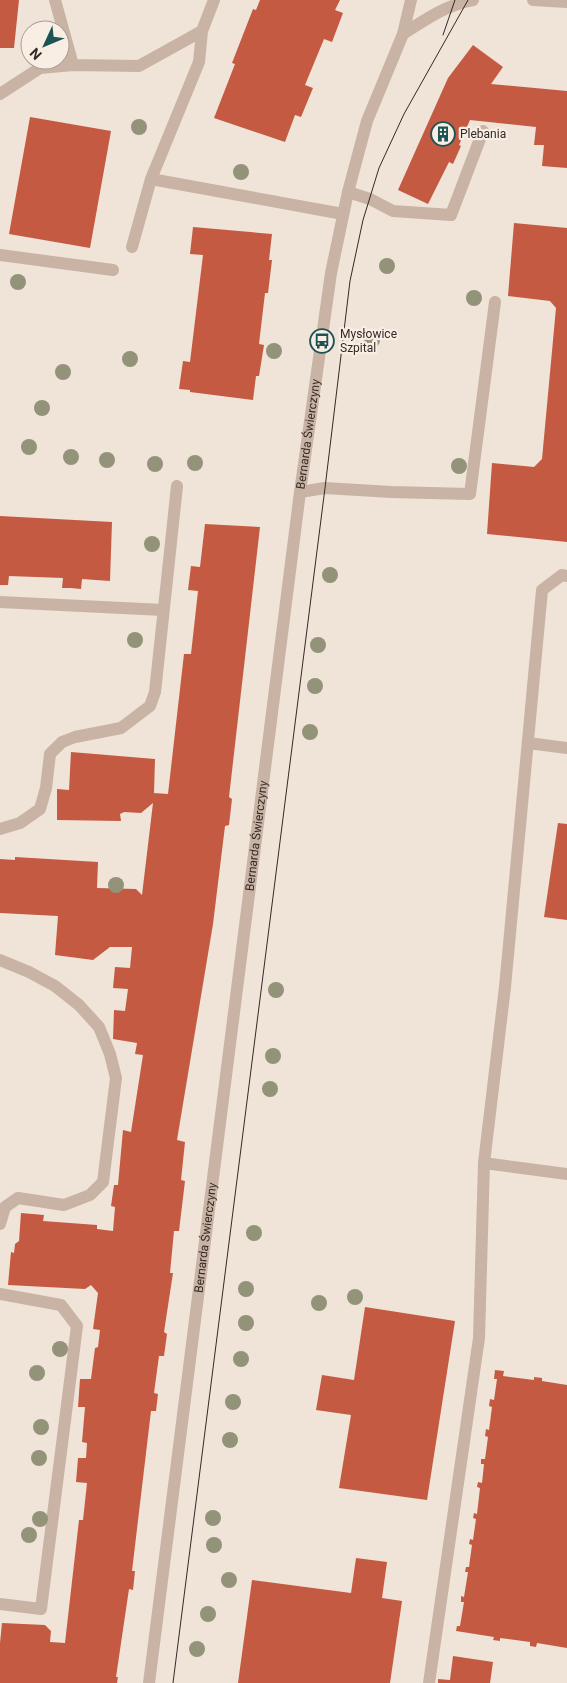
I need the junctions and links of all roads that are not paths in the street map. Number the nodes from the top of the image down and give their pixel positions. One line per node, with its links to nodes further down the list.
1 (55, 0): 9 (street)
2 (214, 0): 7 (street)
3 (411, 0): 8 (street, Bernarda Świerczyny)
4 (474, 0): 8 (street)
5 (533, 0): 6 (street)
6 (567, 2)
7 (202, 31): 9 (street); 12 (street)
8 (403, 34): 13 (street, Bernarda Świerczyny)
9 (73, 65): 10 (street)
10 (0, 94)
11 (483, 131): 13 (street)
12 (152, 179): 14 (street); 15 (street)
13 (348, 192): 14 (street, Bernarda Świerczyny)
14 (343, 214): 20 (street, Bernarda Świerczyny)
15 (132, 247)
16 (0, 255): 17 (street)
17 (113, 270)
18 (495, 302): 20 (street)
19 (177, 486): 23 (street)
20 (300, 492): 33 (street, Bernarda Świerczyny)
21 (567, 576): 24 (street)
22 (0, 602): 23 (street)
23 (163, 610): 26 (street)
24 (528, 743): 25 (street); 28 (street)
25 (567, 748)
26 (0, 829)
27 (0, 960): 30 (street)
28 (484, 1163): 29 (street); 34 (street)
29 (567, 1174)
30 (0, 1224)
31 (0, 1294): 32 (street)
32 (0, 1604)
33 (149, 1683)
34 (429, 1683)

